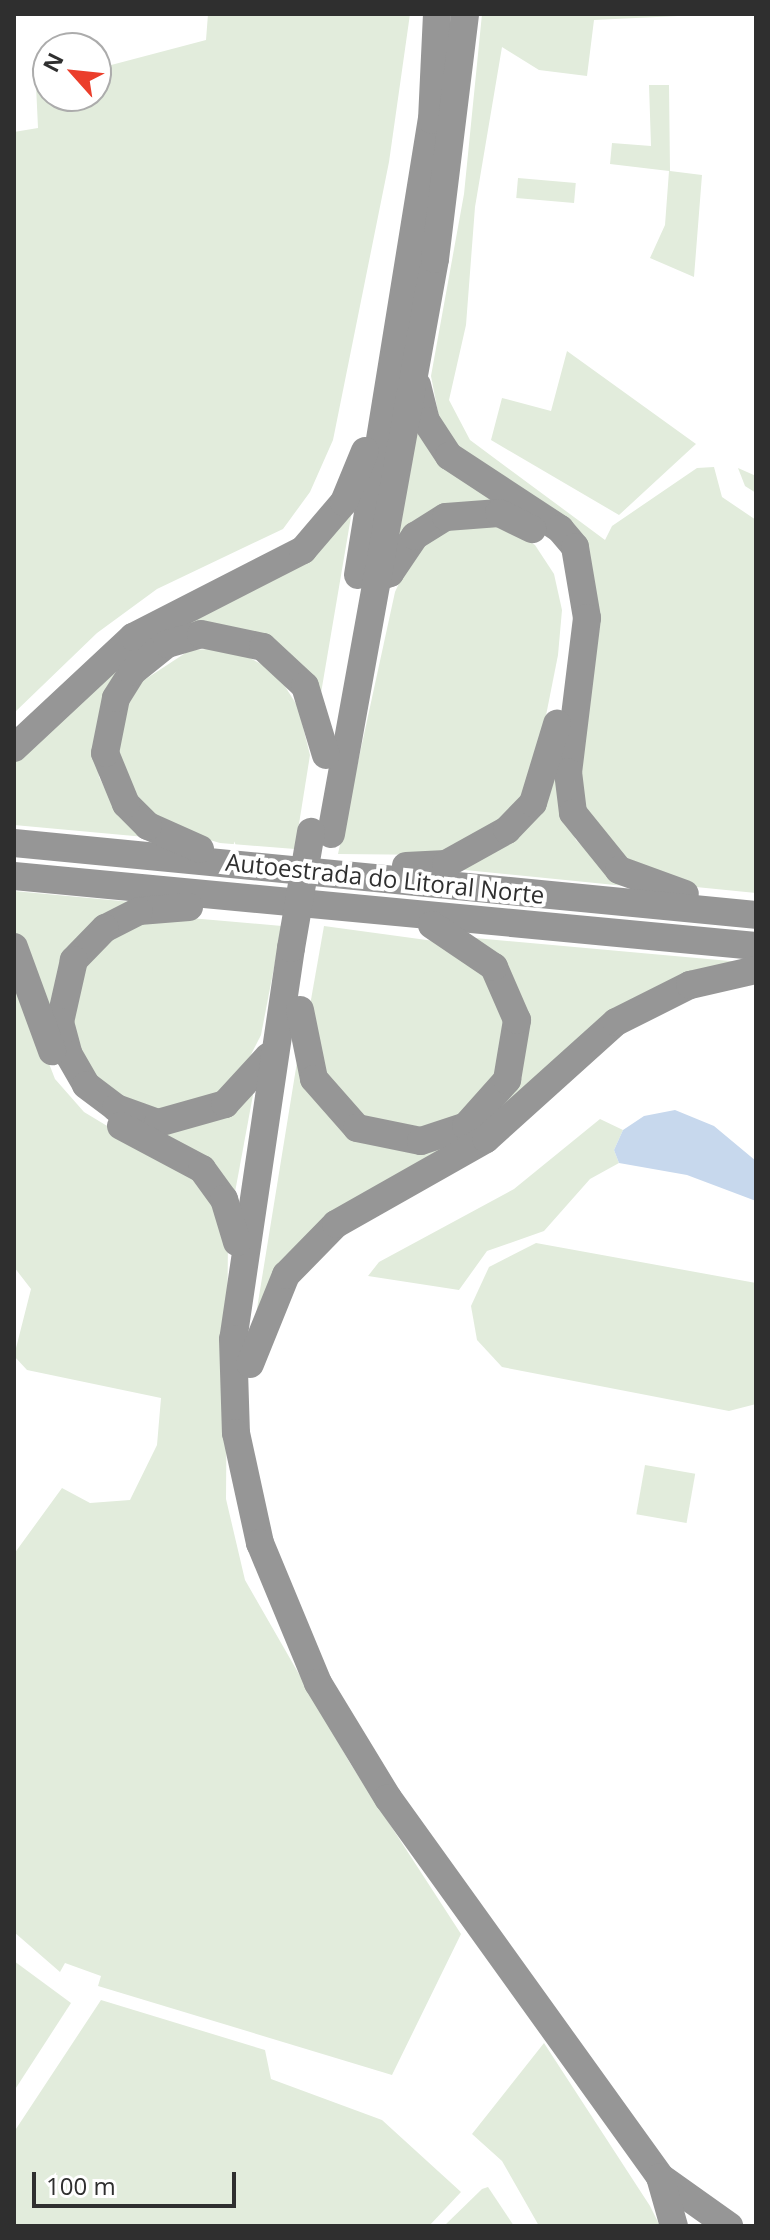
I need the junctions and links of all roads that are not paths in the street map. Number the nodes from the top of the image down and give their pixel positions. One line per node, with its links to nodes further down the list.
1 (437, 14): 4 (highway)
2 (465, 14): 3 (highway)
3 (417, 363): 5 (highway); 14 (highway)
4 (379, 432): 6 (highway); 7 (highway)
5 (376, 578): 8 (highway); 11 (highway)
6 (14, 748)
7 (326, 755): 8 (highway); 10 (highway)
8 (321, 833): 18 (highway)
9 (14, 843): 10 (highway, Autoestrada do Litoral Norte)
10 (251, 864): 11 (highway, Autoestrada do Litoral Norte)
11 (312, 871): 14 (highway, Autoestrada do Litoral Norte)
12 (14, 876): 13 (highway, Autoestrada do Litoral Norte)
13 (309, 906): 15 (highway, Autoestrada do Litoral Norte); 21 (highway)
14 (756, 913)
15 (413, 917): 16 (highway, Autoestrada do Litoral Norte); 20 (highway)
16 (756, 946)
17 (14, 947): 22 (highway)
18 (301, 949): 20 (highway); 21 (highway)
19 (756, 970): 23 (highway)
20 (300, 1010): 23 (highway)
21 (275, 1037): 22 (highway)
22 (239, 1265): 24 (highway)
23 (250, 1364): 24 (highway)
24 (280, 1596): 25 (highway)
25 (660, 2177): 26 (highway); 27 (highway)
26 (674, 2226)
27 (729, 2226)

